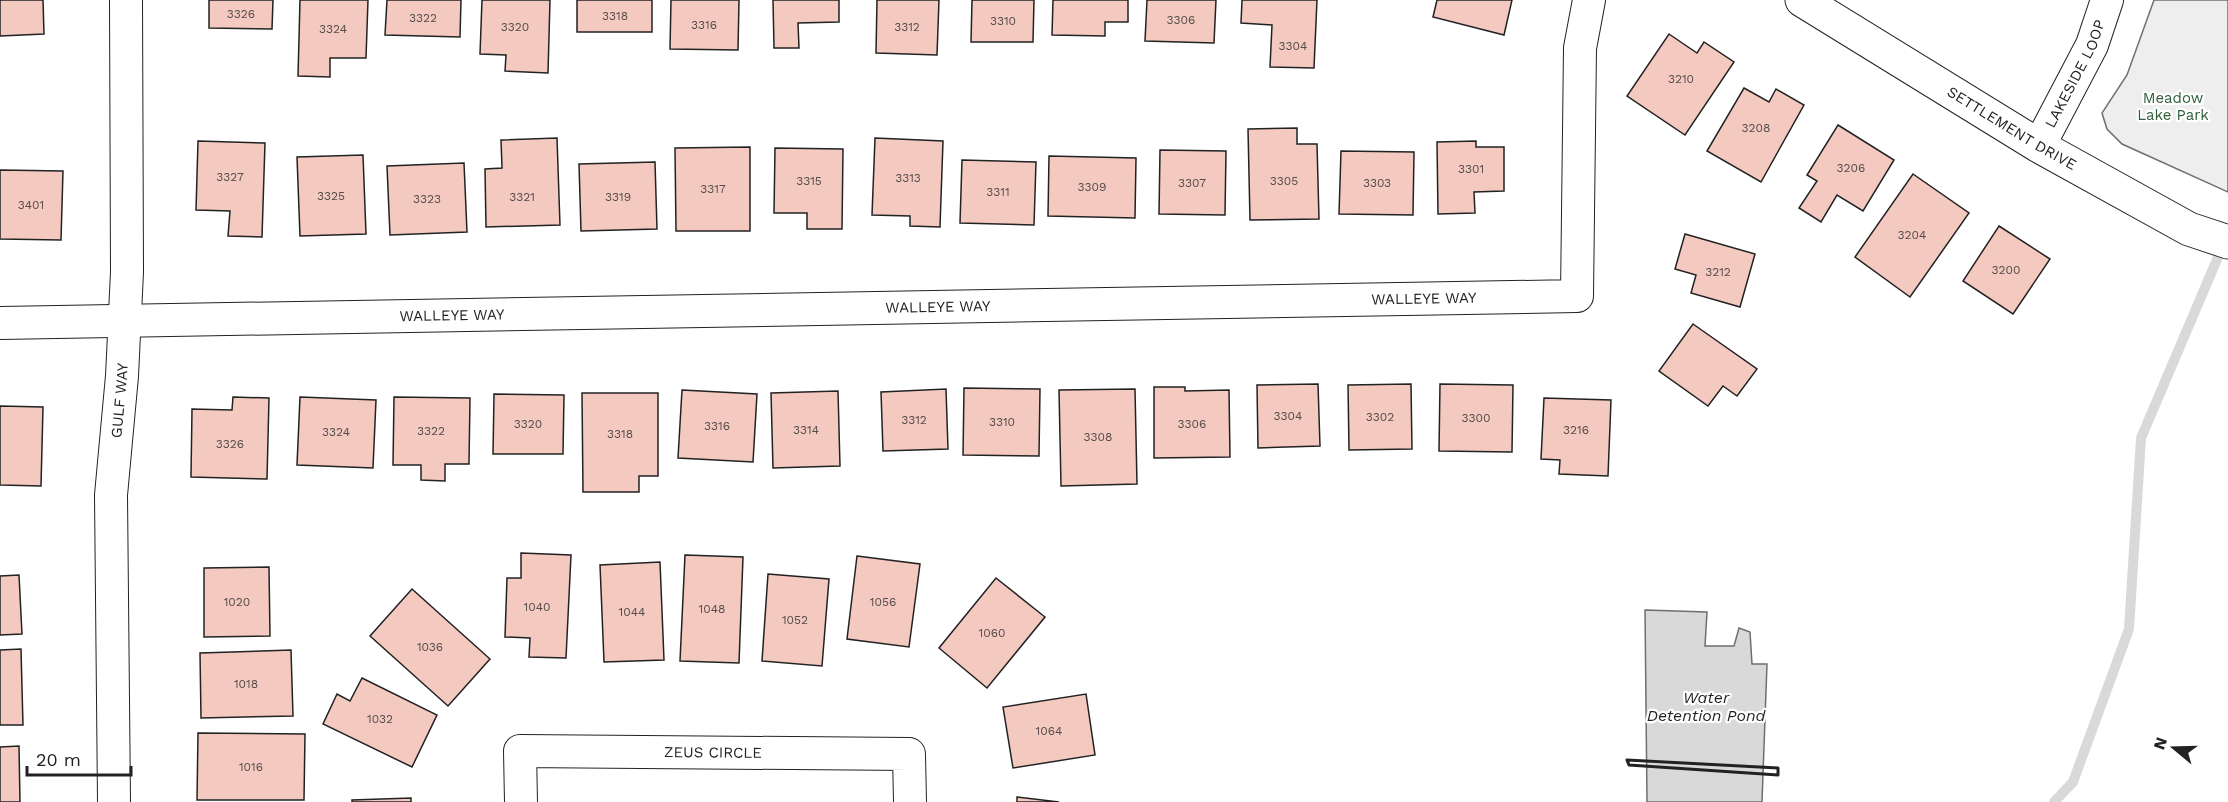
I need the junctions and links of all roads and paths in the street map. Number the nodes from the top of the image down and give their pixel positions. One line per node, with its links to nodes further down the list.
1 (126, 0): 7 (street, GULF WAY)
2 (1589, 0): 7 (street, WALLEYE WAY)
3 (1802, 0): 5 (street, SETTLEMENT DRIVE)
4 (2107, 0): 5 (street, LAKESIDE LOOP)
5 (2039, 146): 6 (street, SETTLEMENT DRIVE)
6 (2228, 242)
7 (125, 322): 8 (street, WALLEYE WAY); 9 (street, GULF WAY)
8 (0, 323)
9 (114, 802)
10 (521, 802): 11 (street, ZEUS CIRCLE)
11 (910, 802)

